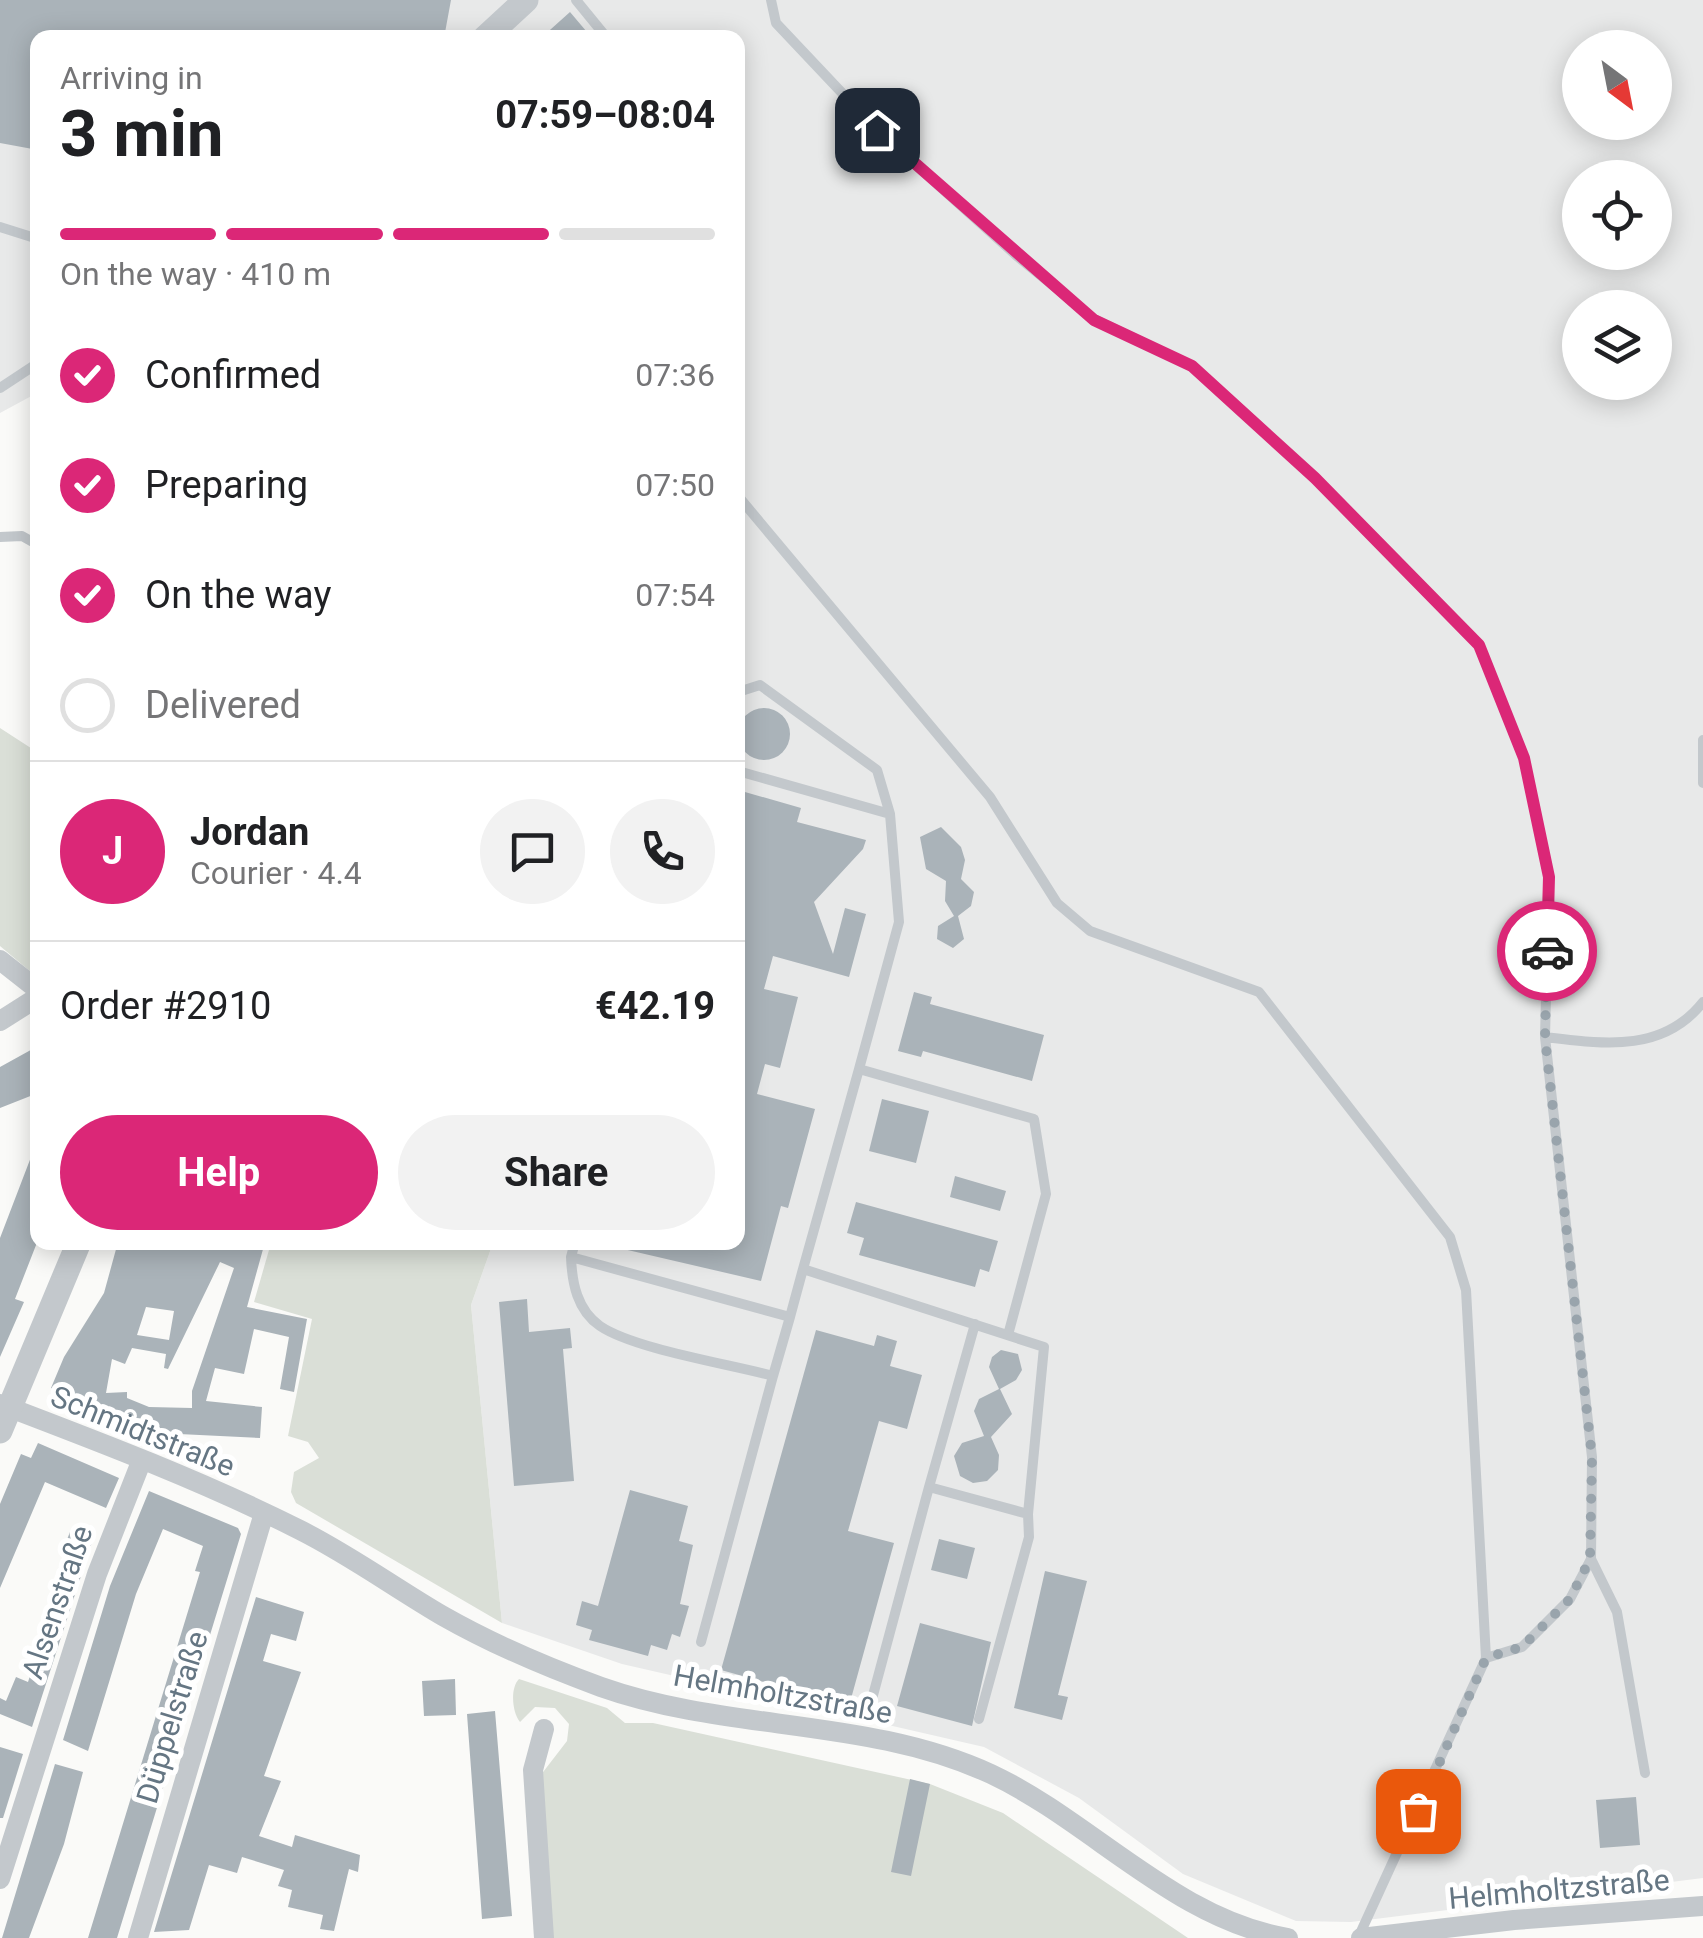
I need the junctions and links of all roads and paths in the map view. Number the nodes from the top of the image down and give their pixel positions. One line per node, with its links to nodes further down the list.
1 (576, 0): 5 (lane)
2 (772, 0): 23 (lane)
3 (524, 2): 4 (street)
4 (493, 30)
5 (600, 30)
6 (0, 227): 7 (lane)
7 (30, 236)
8 (30, 368): 9 (lane)
9 (0, 388)
10 (745, 504): 40 (lane)
11 (0, 537): 12 (lane)
12 (30, 541)
13 (745, 690): 17 (lane)
14 (1703, 740): 16 (lane)
15 (745, 774): 17 (lane)
16 (1703, 783)
17 (890, 814): 24 (lane)
18 (0, 960): 19 (street)
19 (30, 986)
20 (30, 999): 22 (street)
21 (1703, 1002): 23 (lane)
22 (0, 1021)
23 (1545, 1038): 38 (lane)
24 (860, 1069): 28 (lane); 31 (lane)
25 (75, 1250): 33 (street)
26 (573, 1250): 27 (lane)
27 (571, 1257): 29 (lane); 32 (lane)
28 (804, 1269): 29 (lane); 30 (lane)
29 (790, 1317): 32 (lane)
30 (975, 1324): 31 (lane); 35 (lane)
31 (1008, 1335): 37 (lane)
32 (772, 1376): 39 (lane)
33 (3, 1414): 34 (street, Schmidtstraße)
34 (141, 1462): 36 (street, Schmidtstraße); 45 (street, Alsenstraße)
35 (928, 1487): 37 (lane); 41 (lane)
36 (264, 1513): 47 (street, Düppelstraße); 49 (street, Helmholtzstraße)
37 (1028, 1514): 42 (lane)
38 (1590, 1559): 40 (lane); 44 (lane)
39 (701, 1642)
40 (1486, 1658): 50 (lane)
41 (872, 1699)
42 (979, 1719)
43 (544, 1730): 48 (street)
44 (1645, 1773)
45 (0, 1879)
46 (1703, 1906): 50 (street, Helmholtzstraße)
47 (138, 1938)
48 (544, 1938)
49 (1288, 1938)
50 (1359, 1938)

